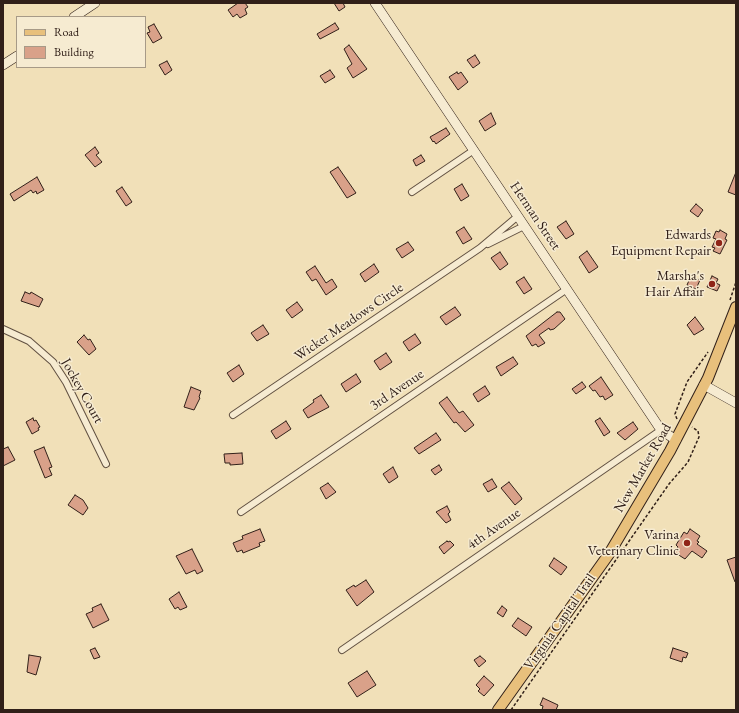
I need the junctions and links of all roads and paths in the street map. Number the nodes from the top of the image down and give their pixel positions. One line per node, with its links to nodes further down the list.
1 (95, 3): 3 (street)
2 (375, 3): 6 (street, Herman Street)
3 (76, 16)
4 (16, 57): 5 (street)
5 (3, 65)
6 (474, 150): 7 (street); 8 (street, Herman Street)
7 (412, 192)
8 (518, 216): 9 (street, Herman Street); 10 (street, Wicker Meadows Circle)
9 (524, 226): 10 (street, Wicker Meadows Circle); 11 (street, Herman Street)
10 (480, 248): 17 (street, Wicker Meadows Circle)
11 (567, 289): 20 (street, Herman Street); 23 (street, 3rd Avenue)
12 (736, 307): 15 (main road, New Market Road)
13 (3, 329): 22 (street, Jockey Court)
14 (710, 350): 18 (path)
15 (704, 385): 16 (street); 21 (main road, New Market Road)
16 (736, 403)
17 (233, 415)
18 (681, 421)
19 (694, 428): 26 (path, Virginia Capital Trail)
20 (661, 430): 21 (street, Herman Street); 24 (street, 4th Avenue)
21 (676, 440): 25 (main road, New Market Road)
22 (106, 464)
23 (241, 512)
24 (342, 650)
25 (498, 710)
26 (511, 710)

